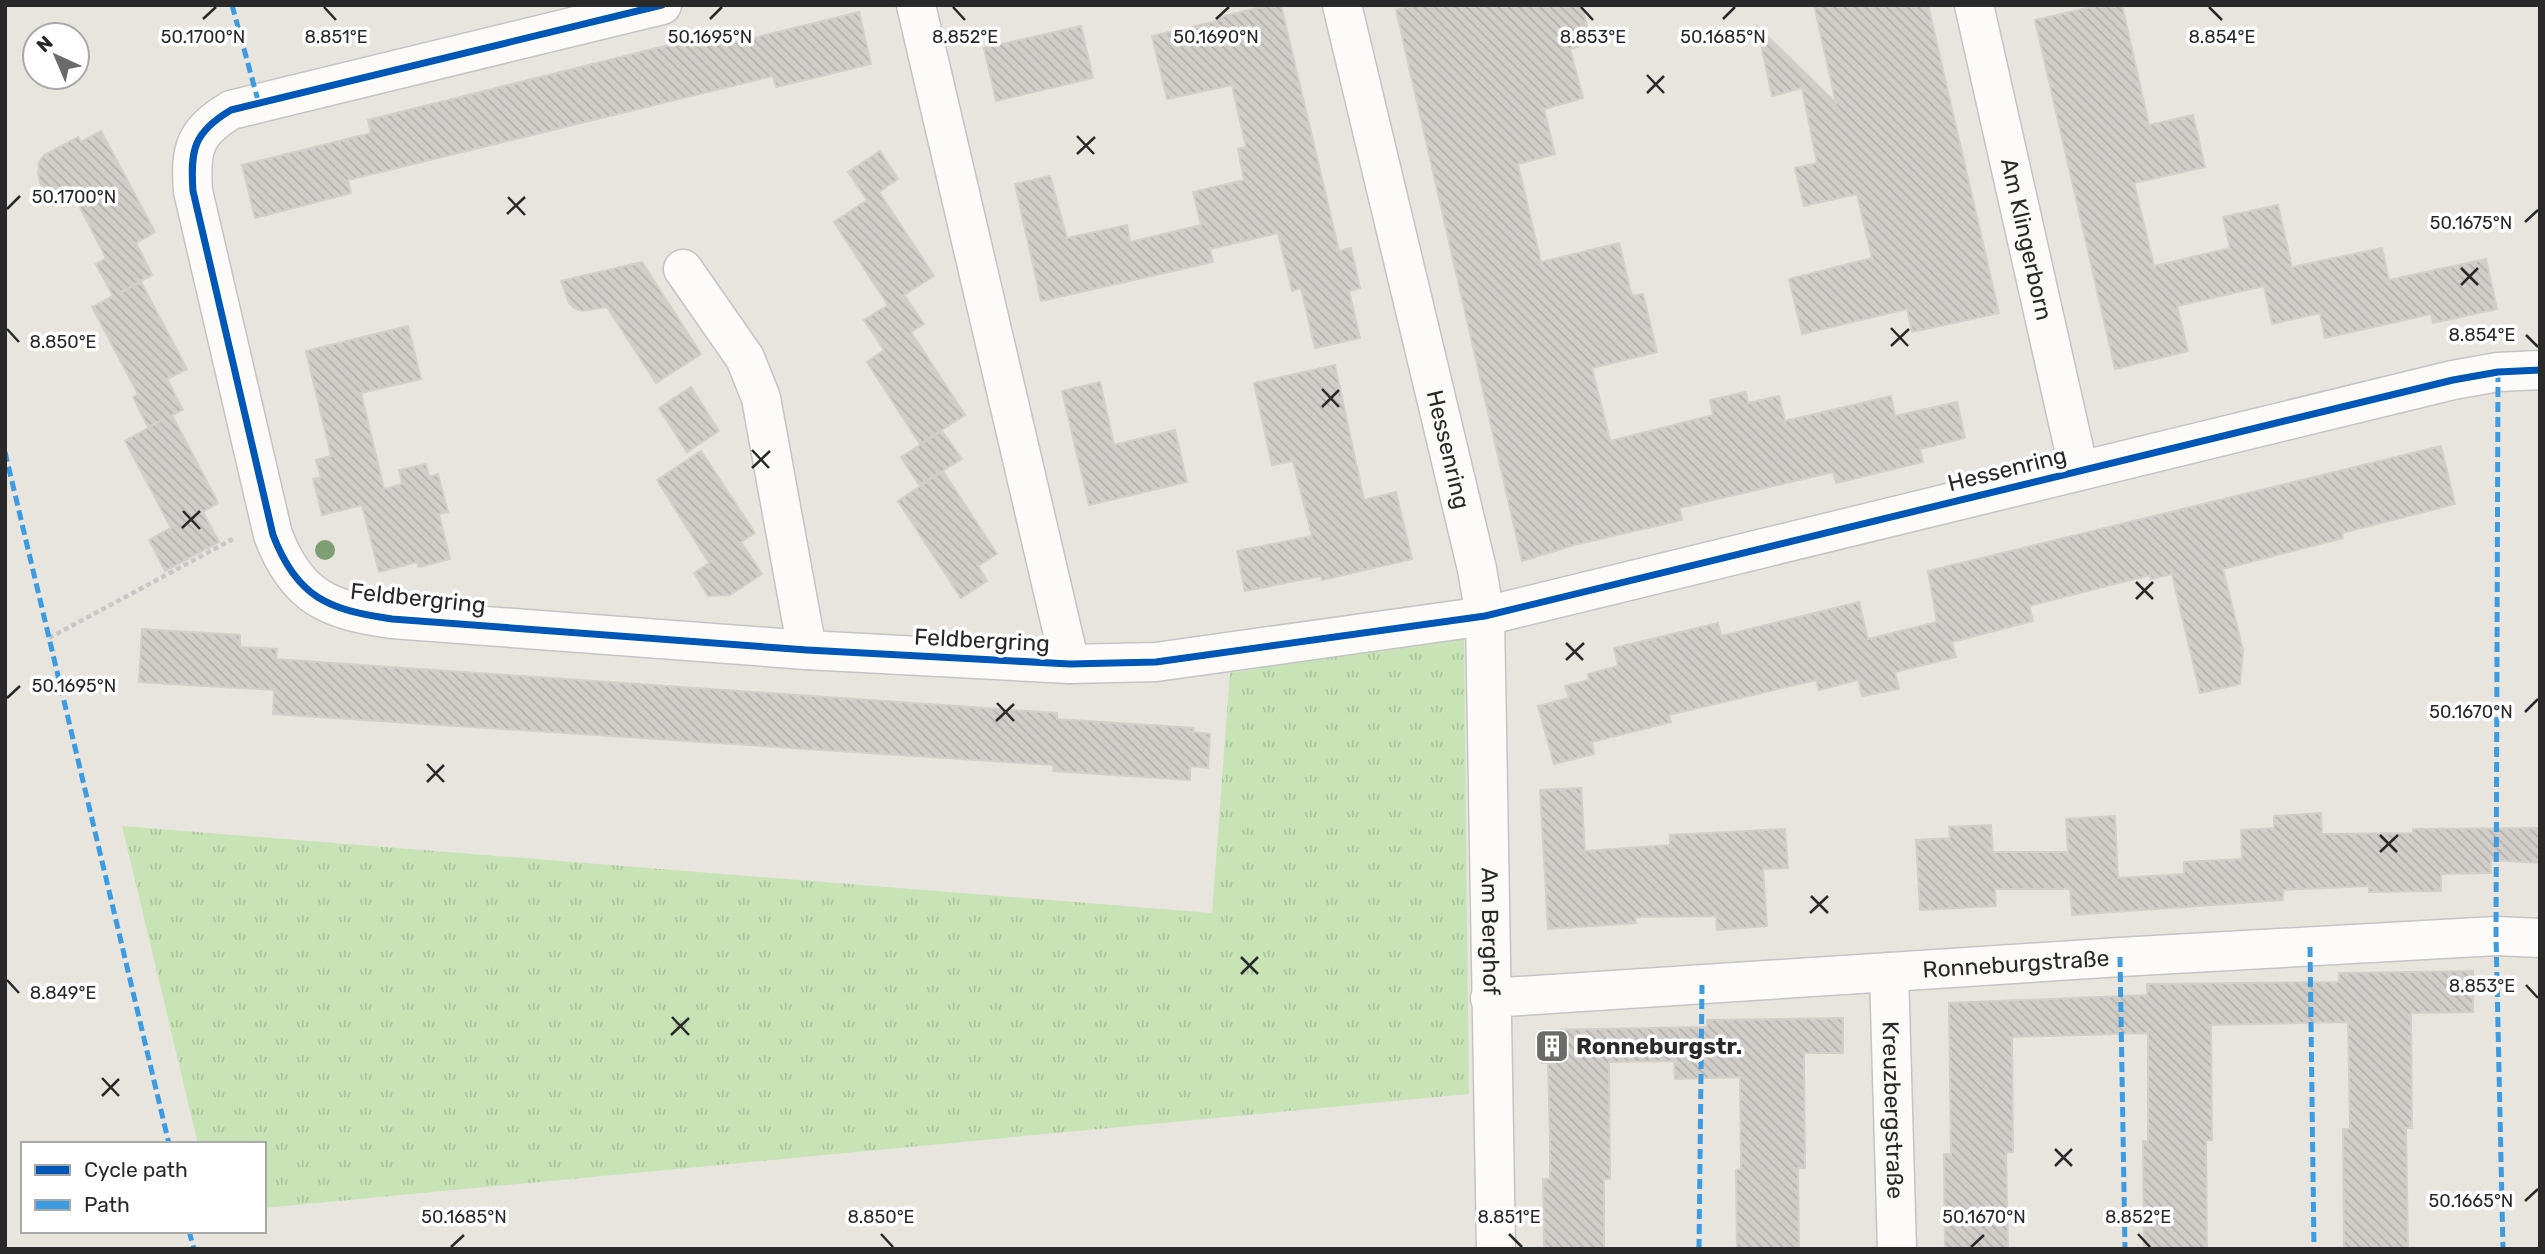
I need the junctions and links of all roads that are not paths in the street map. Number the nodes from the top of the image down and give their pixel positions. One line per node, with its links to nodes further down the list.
1 (662, 5): 9 (street, Feldbergring)
2 (916, 5): 10 (street, Feldbergring)
3 (1342, 5): 8 (street, Hessenring)
4 (1974, 5): 7 (street, Am Klingerborn)
5 (683, 269): 9 (street)
6 (2540, 370): 7 (street, Hessenring)
7 (2079, 471): 8 (street, Hessenring)
8 (1485, 616): 10 (street, Feldbergring); 13 (street, Am Berghof)
9 (807, 650): 10 (street, Feldbergring)
10 (1070, 664)
11 (2540, 938): 12 (street, Ronneburgstraße)
12 (1889, 972): 13 (street, Ronneburgstraße); 15 (street, Kreuzbergstraße)
13 (1490, 998): 14 (street, Am Berghof)
14 (1496, 1249)
15 (1897, 1249)

